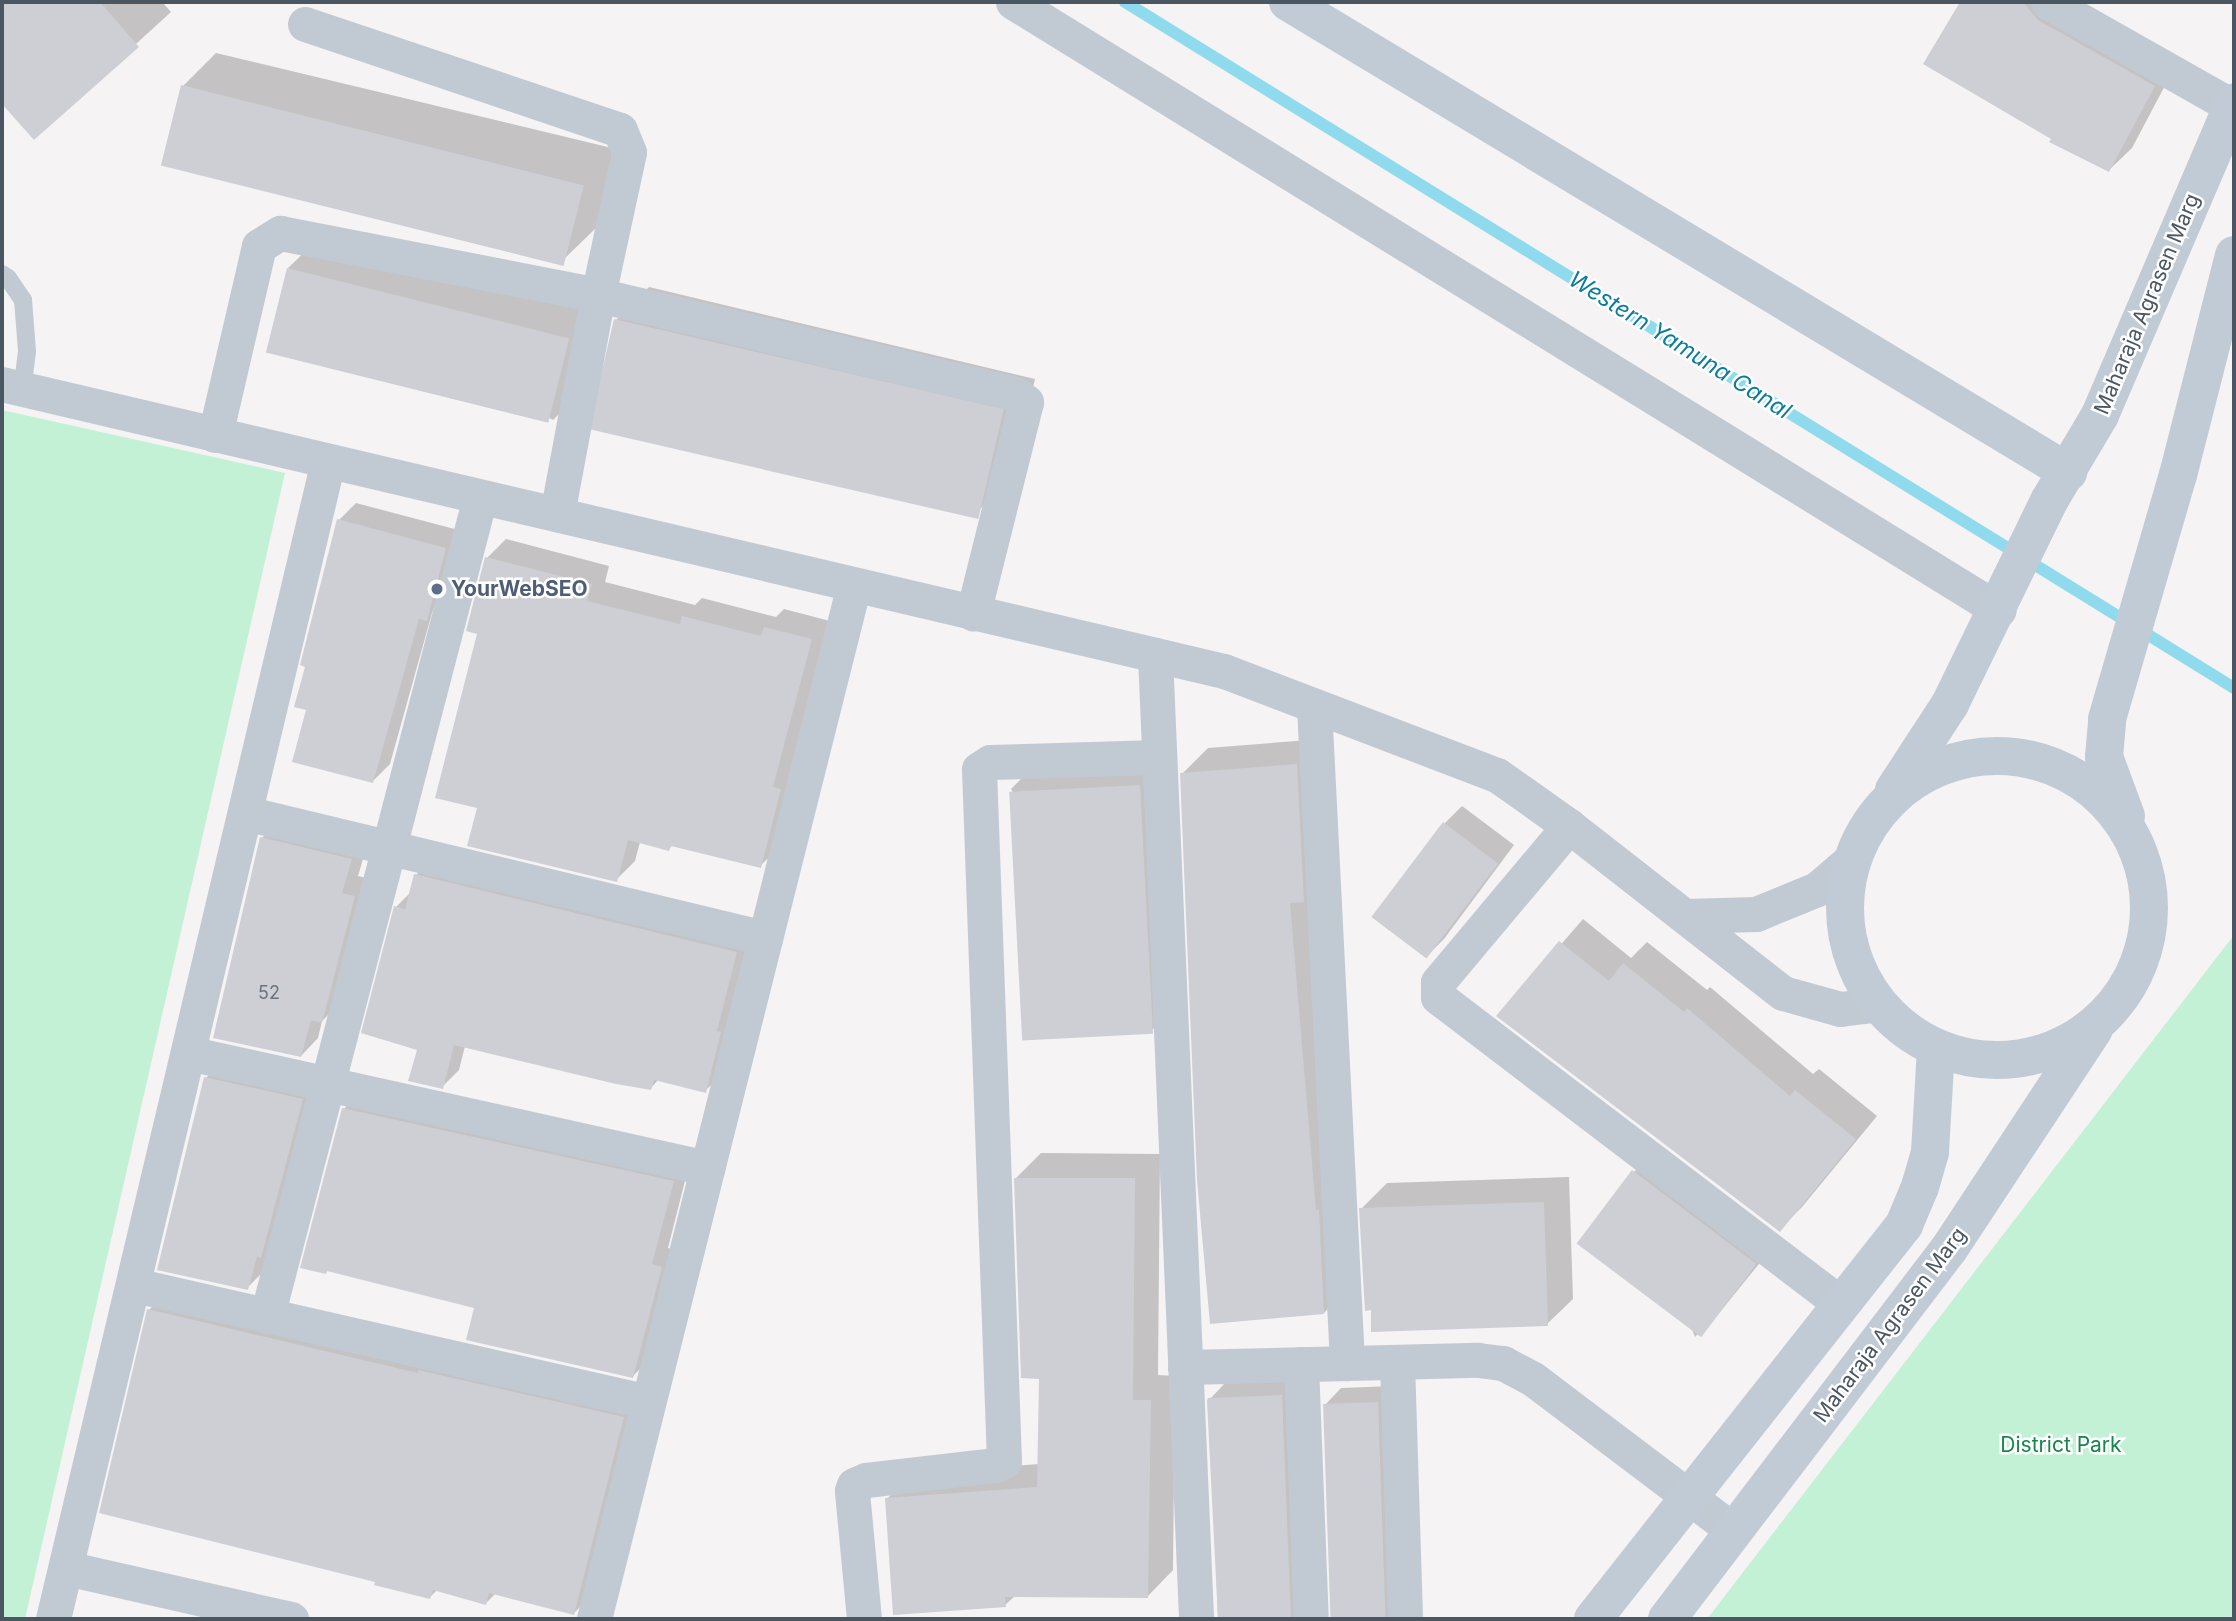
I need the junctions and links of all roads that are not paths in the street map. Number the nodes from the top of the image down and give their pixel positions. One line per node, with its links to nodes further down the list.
1 (1013, 2): 16 (street)
2 (1287, 2): 12 (street)
3 (2048, 2): 5 (street)
4 (305, 24): 8 (street)
5 (2233, 104): 12 (street, Maharaja Agrasen Marg)
6 (2234, 255): 24 (street)
7 (2, 274): 9 (lane)
8 (598, 295): 10 (street); 14 (street); 17 (street)
9 (12, 386): 10 (street)
10 (215, 435): 11 (street)
11 (328, 461): 13 (street); 22 (street)
12 (2058, 486): 16 (street, Maharaja Agrasen Marg)
13 (480, 497): 14 (street); 25 (street)
14 (556, 514): 15 (street)
15 (854, 584): 17 (street); 28 (street)
16 (1999, 610): 21 (street, Maharaja Agrasen Marg)
17 (973, 612): 18 (street)
18 (1155, 655): 19 (street); 20 (street)
19 (1314, 706): 23 (street); 39 (street)
20 (1158, 757): 41 (street); 49 (street)
21 (1885, 803): 24 (street); 26 (street, Maharaja Agrasen Marg)
22 (245, 813): 25 (street); 32 (street)
23 (1569, 826): 27 (street); 36 (street)
24 (2133, 835): 30 (street)
25 (389, 847): 28 (street); 33 (street)
26 (1852, 859): 27 (street); 29 (street, Maharaja Agrasen Marg)
27 (1686, 916): 29 (street)
28 (765, 938): 34 (street)
29 (1879, 1004): 31 (street, Maharaja Agrasen Marg)
30 (2099, 1021): 31 (street, Maharaja Agrasen Marg); 44 (street, Maharaja Agrasen Marg)
31 (1936, 1048): 36 (street)
32 (188, 1053): 33 (street); 35 (street)
33 (326, 1086): 34 (street); 37 (street)
34 (707, 1168): 42 (street)
35 (134, 1285): 37 (street); 45 (street)
36 (1841, 1304): 43 (street)
37 (267, 1315): 42 (street)
38 (1397, 1362): 39 (street); 43 (street); 52 (street)
39 (1347, 1363): 40 (street)
40 (1301, 1364): 41 (street); 51 (street)
41 (1185, 1367): 50 (street)
42 (648, 1402): 48 (street)
43 (1691, 1496): 44 (street); 53 (street)
44 (1734, 1531): 54 (street, Maharaja Agrasen Marg)
45 (66, 1568): 46 (street); 47 (street)
46 (54, 1619)
47 (291, 1619)
48 (594, 1619)
49 (864, 1619)
50 (1196, 1619)
51 (1311, 1619)
52 (1405, 1619)
53 (1593, 1619)
54 (1667, 1619)

